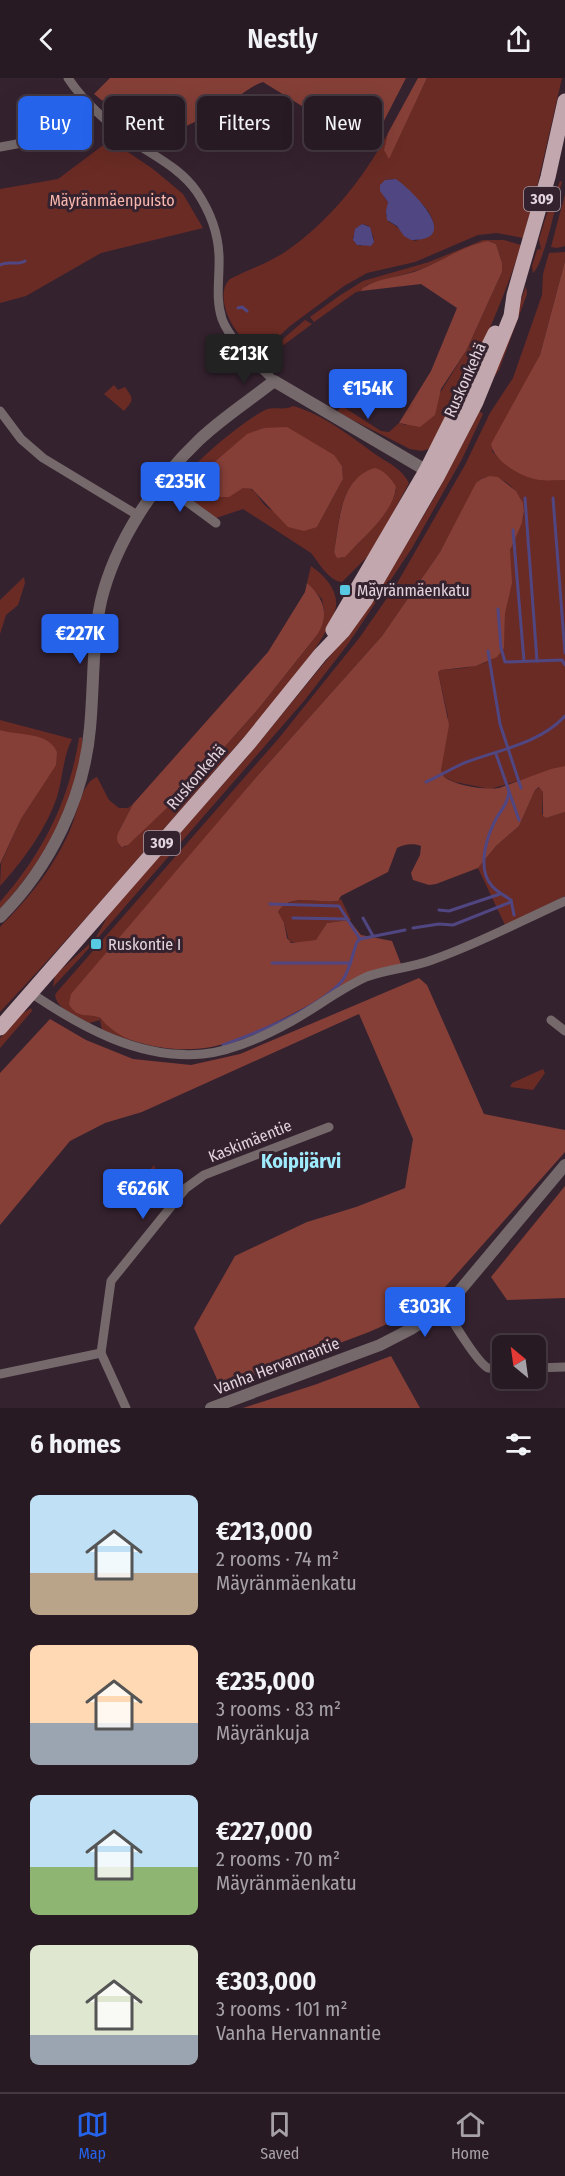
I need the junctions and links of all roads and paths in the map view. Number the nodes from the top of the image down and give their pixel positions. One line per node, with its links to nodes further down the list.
1 (68, 78): 2 (street)
2 (82, 96)
3 (565, 101): 9 (main road, Ruskonkehä / 309)
4 (92, 106): 7 (street)
5 (18, 144): 6 (street)
6 (0, 147)
7 (274, 381): 9 (street); 10 (street)
8 (0, 411): 11 (street)
9 (431, 474): 15 (main road, Ruskonkehä / 309)
10 (160, 482): 11 (street); 12 (street)
11 (140, 516): 14 (street)
12 (216, 524)
13 (565, 901): 15 (street)
14 (0, 916)
15 (31, 993): 17 (main road, Ruskonkehä / 309)
16 (551, 1020): 18 (street)
17 (0, 1028)
18 (565, 1031)
19 (329, 1127): 22 (street, Kaskimäentie)
20 (565, 1165): 21 (street, Vanha Hervannantie)
21 (446, 1307): 25 (street); 28 (street, Vanha Hervannantie)
22 (101, 1353): 26 (street); 27 (street)
23 (565, 1367): 24 (street)
24 (546, 1368)
25 (492, 1369)
26 (0, 1374)
27 (126, 1408)
28 (211, 1408)

